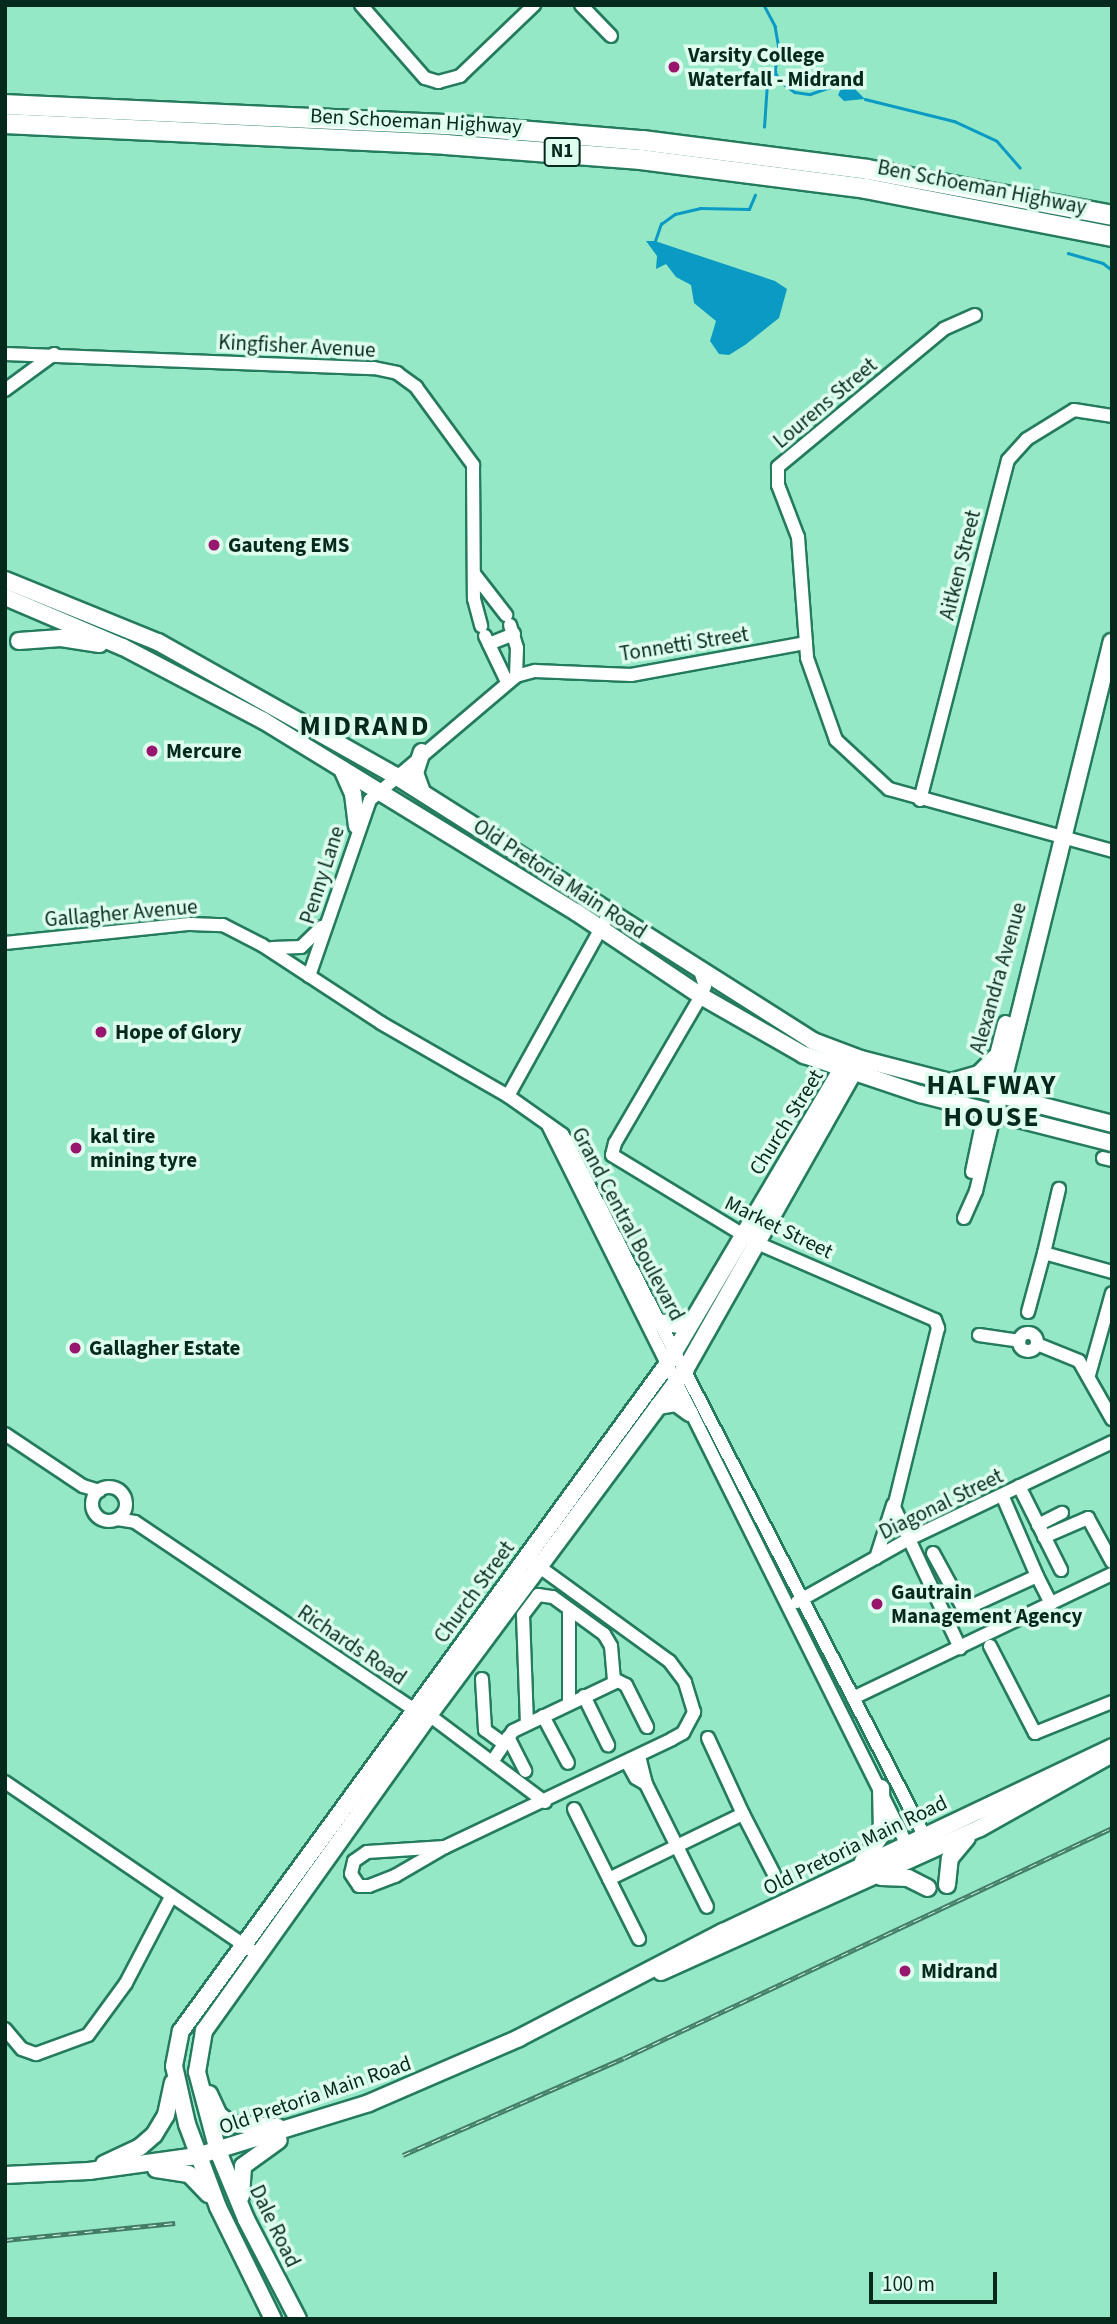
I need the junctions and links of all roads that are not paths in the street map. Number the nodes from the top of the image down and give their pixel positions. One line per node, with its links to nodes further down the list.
1 (361, 5): 2 (street)
2 (534, 5)
3 (581, 5): 4 (street)
4 (611, 36)
5 (5, 104): 7 (highway, Ben Schoeman Highway / N1)
6 (5, 123): 8 (highway, Ben Schoeman Highway / N1)
7 (1112, 215)
8 (1112, 236)
9 (975, 315): 21 (street, Lourens Street)
10 (5, 354): 11 (street, Kingfisher Avenue)
11 (54, 354): 12 (street); 14 (street, Kingfisher Avenue)
12 (5, 390)
13 (1112, 416): 29 (street, Aitken Street)
14 (475, 575): 17 (street); 18 (street, Kingfisher Avenue)
15 (5, 580): 26 (main road, Old Pretoria Main Road)
16 (5, 597): 22 (main road, Old Pretoria Main Road)
17 (510, 624): 18 (street); 23 (street)
18 (485, 635): 23 (street, Kingfisher Avenue)
19 (19, 641): 22 (main road)
20 (1112, 642): 31 (main road, Alexandra Avenue)
21 (806, 643): 23 (street, Tonnetti Street); 29 (street)
22 (123, 647): 25 (main road, Old Pretoria Main Road)
23 (511, 679): 24 (street)
24 (422, 751): 26 (street); 28 (main road)
25 (341, 768): 27 (main road, Old Pretoria Main Road); 30 (main road)
26 (394, 775): 27 (street, Penny Lane); 28 (main road, Old Pretoria Main Road)
27 (379, 789): 30 (street, Penny Lane); 36 (main road, Old Pretoria Main Road)
28 (422, 792): 34 (main road, Old Pretoria Main Road)
29 (920, 800): 31 (street)
30 (357, 827): 35 (street, Penny Lane)
31 (1062, 838): 32 (street); 33 (main road, Alexandra Avenue)
32 (1112, 851)
33 (1047, 892): 43 (main road, Alexandra Avenue); 46 (main road, Alexandra Avenue)
34 (610, 912): 36 (street); 39 (main road, Old Pretoria Main Road)
35 (327, 921): 38 (street); 40 (street, Penny Lane)
36 (599, 929): 41 (main road, Old Pretoria Main Road); 47 (street)
37 (5, 943): 38 (street, Gallagher Avenue)
38 (262, 945): 40 (street, Gallagher Avenue)
39 (700, 971): 41 (street); 42 (main road, Old Pretoria Main Road)
40 (309, 976): 47 (street, Gallagher Avenue)
41 (701, 996): 44 (main road, Old Pretoria Main Road); 54 (street, Market Street)
42 (855, 1057): 44 (main road, Church Street); 45 (main road, Old Pretoria Main Road)
43 (996, 1057): 45 (main road); 46 (main road, Alexandra Avenue)
44 (848, 1073): 48 (main road, Old Pretoria Main Road); 54 (main road, Church Street); 55 (main road, Church Street)
45 (949, 1083): 46 (main road, Old Pretoria Main Road)
46 (994, 1094): 48 (main road, Alexandra Avenue); 49 (main road, Old Pretoria Main Road)
47 (508, 1096): 50 (street)
48 (990, 1111): 51 (main road, Old Pretoria Main Road); 53 (street, Alexandra Avenue)
49 (1112, 1124)
50 (548, 1125): 60 (street, Grand Central Boulevard); 64 (street, Grand Central Boulevard)
51 (1112, 1143)
52 (1059, 1188): 56 (street)
53 (964, 1218)
54 (741, 1234): 55 (street, Market Street); 61 (main road, Church Street)
55 (757, 1242): 66 (main road, Church Street); 75 (street, Market Street)
56 (1044, 1253): 57 (street); 59 (street)
57 (1112, 1272)
58 (1112, 1293): 65 (street)
59 (1028, 1312)
60 (658, 1322): 61 (main road); 63 (street, Grand Central Boulevard)
61 (688, 1326): 63 (main road, Church Street)
62 (979, 1335): 65 (street)
63 (674, 1351): 64 (main road, Church Street); 66 (street, Grand Central Boulevard)
64 (666, 1366): 66 (street, Grand Central Boulevard); 83 (main road, Church Street)
65 (1089, 1375): 69 (street)
66 (680, 1377): 67 (main road, Church Street); 68 (street, Grand Central Boulevard); 90 (street, Grand Central Boulevard)
67 (658, 1406): 68 (main road); 86 (main road, Church Street)
68 (691, 1413): 92 (street, Grand Central Boulevard)
69 (1112, 1419)
70 (5, 1434): 73 (street)
71 (1112, 1442): 72 (street, Diagonal Street)
72 (1019, 1486): 74 (street, Diagonal Street); 80 (street)
73 (96, 1495): 76 (street); 78 (street)
74 (1002, 1495): 81 (street, Diagonal Street); 89 (street)
75 (894, 1500): 81 (street); 84 (street)
76 (125, 1506): 78 (street); 79 (street, Richards Road)
77 (1062, 1513): 80 (street)
78 (117, 1519): 79 (street, Richards Road)
79 (135, 1522): 102 (street, Richards Road)
80 (1041, 1531): 85 (street); 87 (street)
81 (909, 1539): 84 (street, Diagonal Street); 95 (street)
82 (933, 1553): 89 (street)
83 (526, 1557): 86 (street); 102 (main road, Church Street)
84 (876, 1558): 90 (street, Diagonal Street)
85 (1112, 1562)
86 (541, 1568): 102 (main road, Church Street); 111 (street)
87 (1061, 1570)
88 (1112, 1574): 91 (street)
89 (1037, 1576): 91 (street)
90 (805, 1598): 92 (street, Diagonal Street); 99 (street, Grand Central Boulevard)
91 (1051, 1604): 95 (street)
92 (790, 1605): 116 (street, Grand Central Boulevard)
93 (569, 1610): 97 (street); 101 (street); 104 (street)
94 (990, 1646): 100 (street)
95 (960, 1648): 99 (street)
96 (482, 1679): 107 (street)
97 (614, 1682): 98 (street); 105 (street)
98 (584, 1696): 101 (street); 108 (street)
99 (853, 1698): 121 (street, Grand Central Boulevard)
100 (1112, 1702)
101 (569, 1703): 103 (street)
102 (422, 1713): 112 (street, Richards Road); 136 (main road, Church Street)
103 (543, 1716): 104 (street); 113 (street)
104 (527, 1724): 107 (street)
105 (647, 1727)
106 (708, 1738): 119 (street)
107 (506, 1740): 112 (street); 114 (street)
108 (608, 1745)
109 (1112, 1747): 121 (main road, Old Pretoria Main Road)
110 (1112, 1753): 120 (main road, Old Pretoria Main Road)
111 (633, 1759): 117 (street); 123 (street)
112 (492, 1762): 117 (street, Richards Road)
113 (568, 1763)
114 (525, 1771)
115 (5, 1782): 133 (street)
116 (881, 1788): 122 (street, Grand Central Boulevard); 128 (main road)
117 (545, 1802): 124 (street)
118 (574, 1809): 129 (street)
119 (743, 1814): 123 (street); 127 (street)
120 (981, 1828): 125 (main road, Old Pretoria Main Road); 131 (main road)
121 (924, 1834): 122 (main road, Old Pretoria Main Road); 125 (street, Grand Central Boulevard)
122 (906, 1843): 126 (street, Grand Central Boulevard); 128 (main road, Old Pretoria Main Road)
123 (677, 1846): 129 (street); 134 (street)
124 (445, 1847): 124 (street)
125 (931, 1850): 126 (main road, Old Pretoria Main Road)
126 (914, 1858): 130 (main road, Old Pretoria Main Road)
127 (774, 1874)
128 (844, 1874): 137 (main road, Old Pretoria Main Road)
129 (609, 1879): 135 (street)
130 (864, 1880): 132 (main road); 137 (main road, Old Pretoria Main Road)
131 (947, 1885)
132 (928, 1888)
133 (171, 1897): 136 (street); 138 (street)
134 (706, 1907)
135 (639, 1939)
136 (249, 1949): 139 (main road, Church Street); 140 (main road, Church Street)
137 (620, 1987): 141 (main road, Old Pretoria Main Road)
138 (5, 2029)
139 (201, 2039): 141 (main road); 142 (main road, Church Street)
140 (174, 2066): 143 (main road, Church Street); 144 (main road)
141 (307, 2124): 142 (main road, Old Pretoria Main Road); 147 (main road)
142 (218, 2151): 143 (main road, Old Pretoria Main Road); 147 (main road, Dale Road)
143 (197, 2156): 144 (main road, Old Pretoria Main Road); 146 (main road, Dale Road)
144 (93, 2170): 145 (main road, Old Pretoria Main Road); 146 (main road)
145 (5, 2175)
146 (218, 2207): 148 (main road, Dale Road)
147 (253, 2233): 149 (main road, Dale Road)
148 (273, 2319)
149 (298, 2319)

